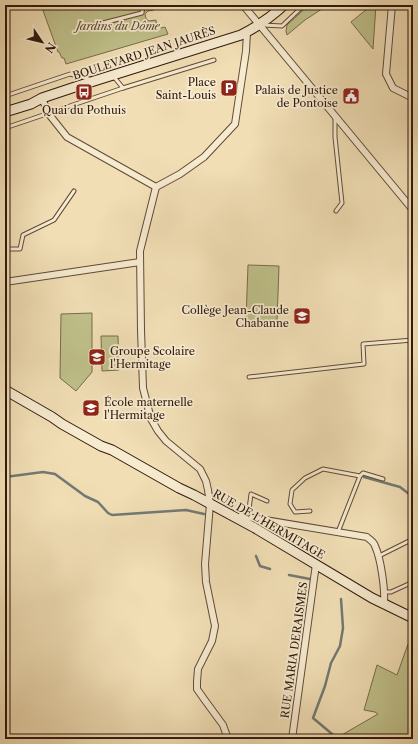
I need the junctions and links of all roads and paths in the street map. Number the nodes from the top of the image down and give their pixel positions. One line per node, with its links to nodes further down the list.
1 (143, 5): 6 (lane)
2 (243, 5): 7 (street)
3 (284, 5): 7 (main road, BOULEVARD JEAN JAURÈS)
4 (304, 5): 7 (lane)
5 (392, 5): 15 (street)
6 (95, 25)
7 (259, 25): 8 (main road, BOULEVARD JEAN JAURÈS); 18 (street)
8 (247, 32): 10 (main road, BOULEVARD JEAN JAURÈS); 20 (street)
9 (214, 60): 12 (lane)
10 (112, 75): 11 (main road, BOULEVARD JEAN JAURÈS); 12 (lane)
11 (94, 81): 13 (lane); 14 (main road, BOULEVARD JEAN JAURÈS)
12 (124, 88): 17 (lane)
13 (5, 96)
14 (42, 98): 16 (main road, BOULEVARD JEAN JAURÈS); 17 (street)
15 (413, 98)
16 (5, 112)
17 (48, 113): 19 (lane); 20 (street)
18 (335, 116): 22 (street); 23 (lane)
19 (5, 128)
20 (156, 186): 25 (street)
21 (74, 192): 24 (lane)
22 (413, 210)
23 (336, 211)
24 (5, 249)
25 (140, 262): 26 (street); 33 (street)
26 (5, 282)
27 (413, 340): 28 (lane)
28 (249, 377)
29 (5, 390): 33 (main road, RUE DE L'HERMITAGE)
30 (360, 476): 31 (lane); 34 (lane); 36 (lane)
31 (383, 479)
32 (267, 501): 35 (lane)
33 (210, 504): 35 (main road, RUE DE L'HERMITAGE); 44 (street)
34 (310, 510)
35 (243, 518): 36 (street); 39 (main road, RUE DE L'HERMITAGE)
36 (338, 532): 38 (street)
37 (413, 539): 38 (lane)
38 (379, 556): 41 (street)
39 (316, 564): 42 (main road, RUE DE L'HERMITAGE); 45 (street, RUE MARIA DERAISMES)
40 (413, 582): 41 (lane)
41 (384, 592): 42 (street)
42 (384, 603): 43 (main road, RUE DE L'HERMITAGE)
43 (413, 618)
44 (228, 739)
45 (292, 739)

